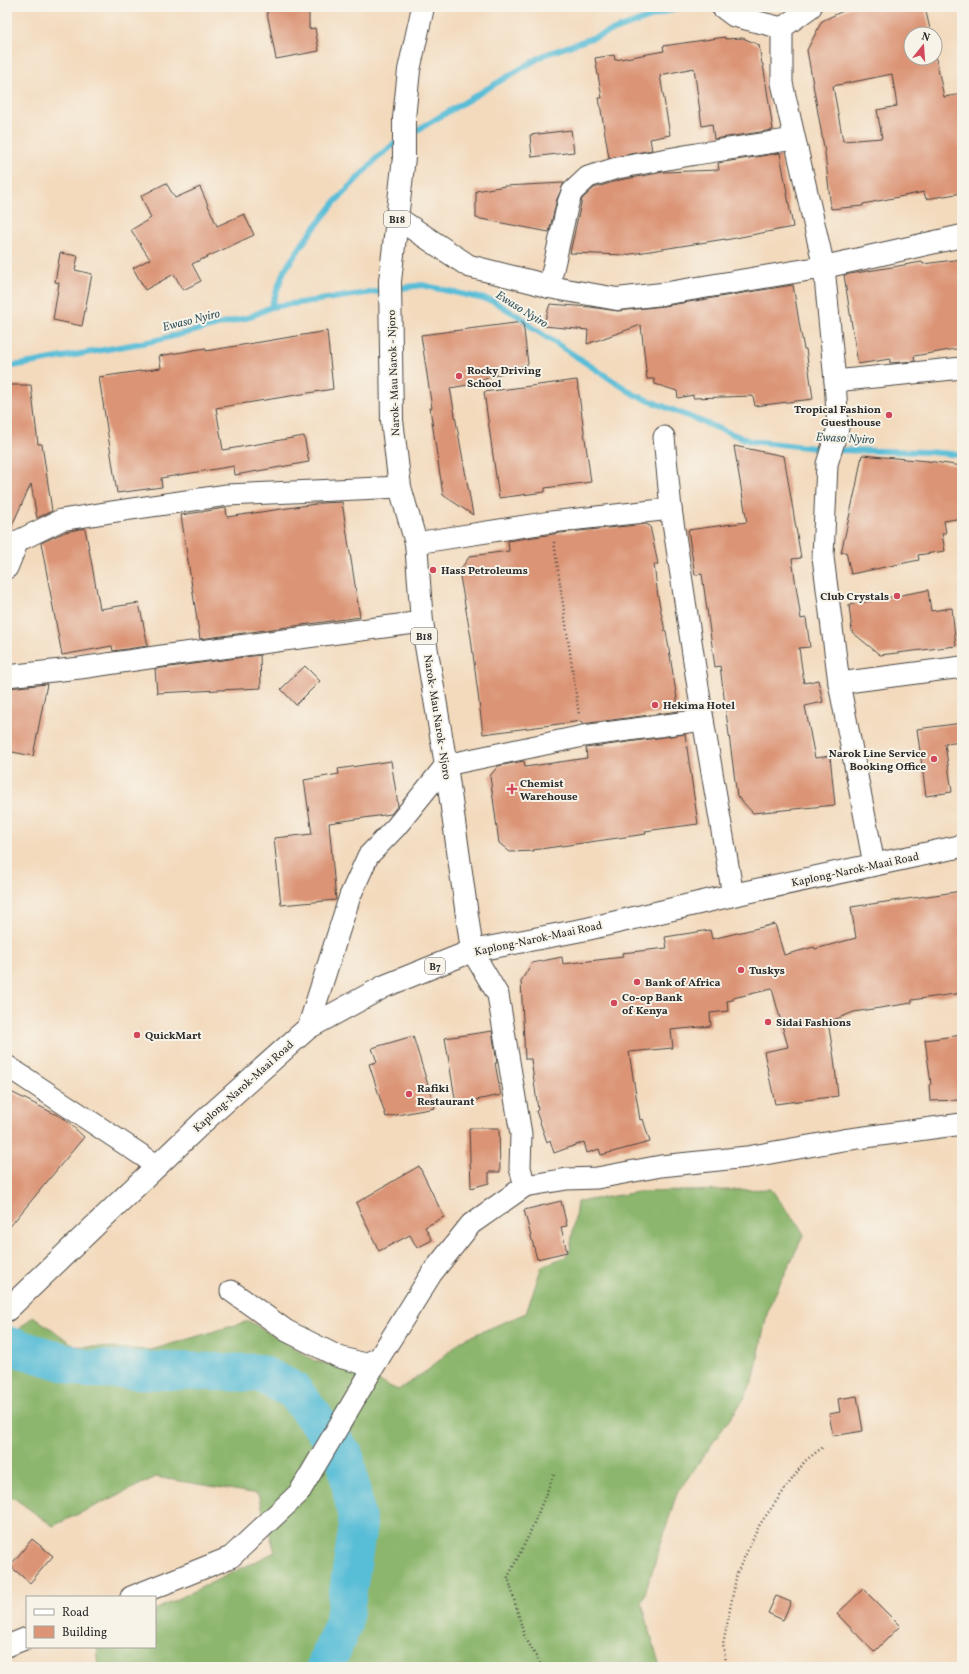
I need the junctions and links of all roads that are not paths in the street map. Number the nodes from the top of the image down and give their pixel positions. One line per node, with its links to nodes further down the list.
1 (423, 7): 6 (main road, Narok- Mau Narok - Njoro / B18)
2 (811, 7): 4 (street)
3 (722, 8): 4 (street)
4 (782, 28): 5 (street)
5 (794, 139): 8 (street); 9 (street)
6 (397, 218): 9 (main road); 13 (main road, Narok- Mau Narok - Njoro / B18)
7 (962, 236): 8 (main road)
8 (824, 267): 9 (main road); 11 (street)
9 (549, 287)
10 (962, 368): 11 (street)
11 (835, 381): 20 (street)
12 (664, 437): 14 (street)
13 (400, 487): 15 (main road, Narok- Mau Narok - Njoro / B18); 16 (street)
14 (671, 509): 15 (street); 21 (street)
15 (416, 543): 17 (main road, Narok- Mau Narok - Njoro / B18)
16 (7, 568)
17 (422, 622): 19 (street); 22 (main road, Narok- Mau Narok - Njoro / B18)
18 (962, 667): 20 (street)
19 (7, 676)
20 (839, 684): 24 (street)
21 (703, 720): 22 (street); 25 (street)
22 (446, 765): 26 (main road, Narok- Mau Narok - Njoro / B18); 27 (street)
23 (962, 846): 24 (main road, Kaplong-Narok-Maai Road / B7)
24 (874, 864): 25 (main road, Kaplong-Narok-Maai Road / B7)
25 (733, 895): 26 (main road, Kaplong-Narok-Maai Road / B7)
26 (472, 951): 27 (main road, Kaplong-Narok-Maai Road / B7); 31 (street)
27 (308, 1028): 30 (main road, Kaplong-Narok-Maai Road / B7)
28 (7, 1066): 30 (street)
29 (962, 1124): 31 (street)
30 (158, 1166): 33 (main road, Kaplong-Narok-Maai Road / B7)
31 (525, 1186): 34 (street)
32 (230, 1291): 34 (street)
33 (12, 1306)
34 (379, 1358): 35 (street)
35 (134, 1596)
36 (26, 1638): 37 (street)
37 (7, 1646)

